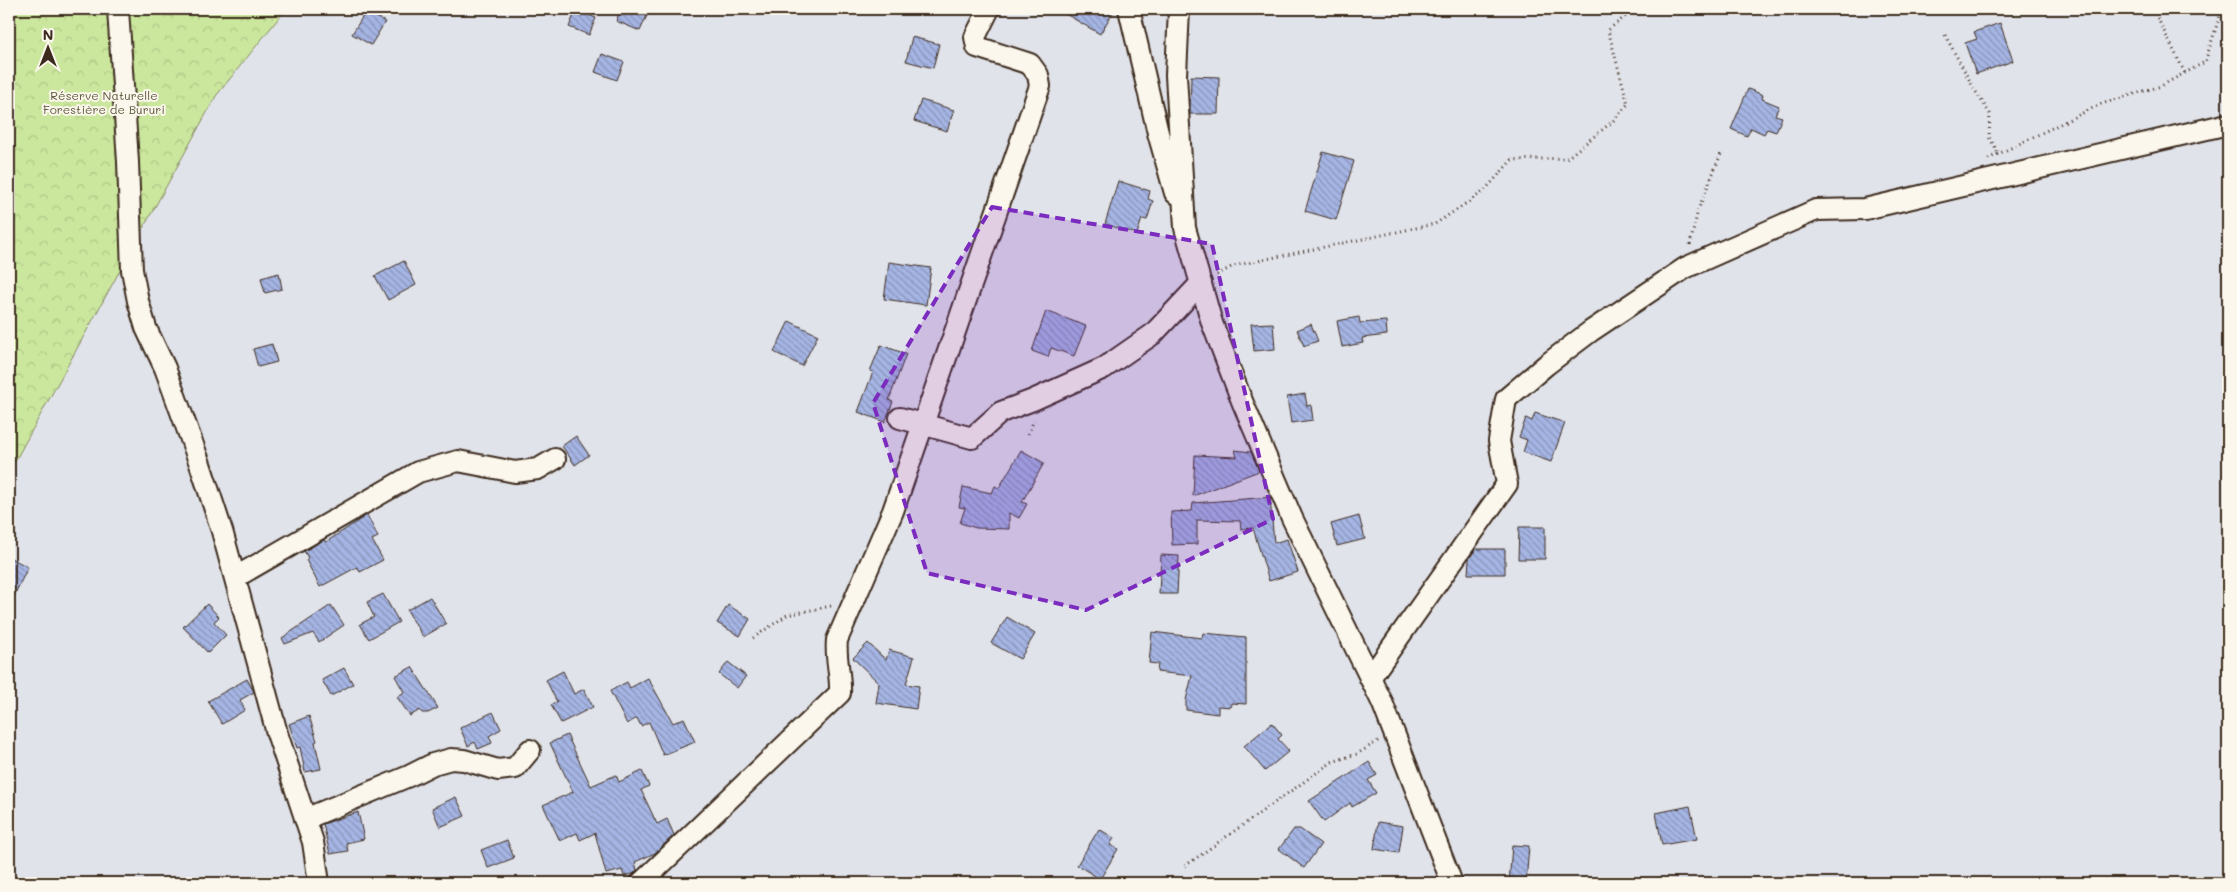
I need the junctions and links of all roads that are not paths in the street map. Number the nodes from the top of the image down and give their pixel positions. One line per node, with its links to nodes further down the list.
1 (118, 9): 11 (street)
2 (989, 9): 9 (street)
3 (1129, 9): 6 (street)
4 (1179, 9): 6 (street)
5 (2228, 124): 12 (street)
6 (1186, 228): 7 (street)
7 (1201, 283): 9 (street); 12 (street)
8 (900, 418): 9 (street)
9 (923, 424): 16 (street)
10 (555, 459): 11 (street)
11 (236, 578): 14 (street)
12 (1370, 678): 17 (street)
13 (530, 750): 14 (street)
14 (305, 819): 15 (street)
15 (319, 883)
16 (641, 883)
17 (1452, 883)

